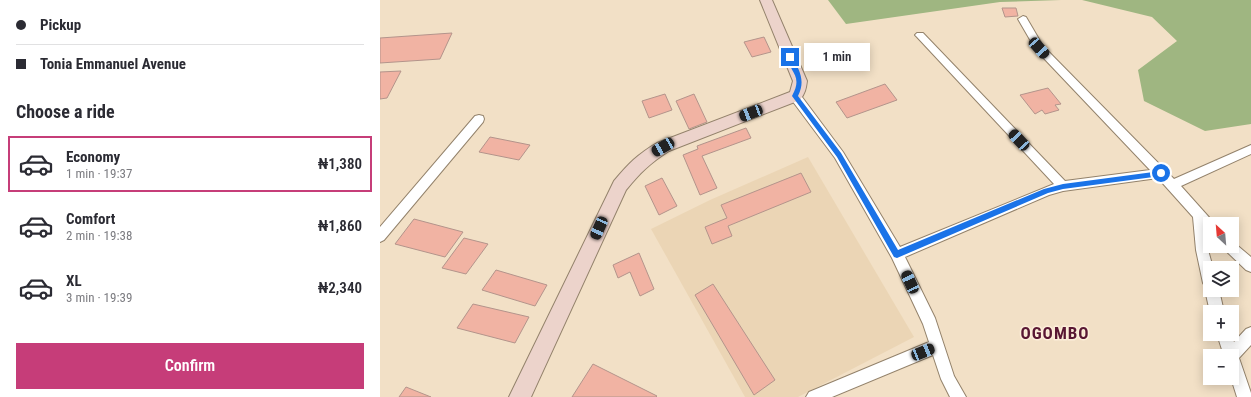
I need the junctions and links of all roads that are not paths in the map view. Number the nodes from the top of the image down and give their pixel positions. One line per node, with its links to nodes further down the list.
1 (766, 0): 4 (street)
2 (1023, 20): 7 (street)
3 (920, 36): 8 (street)
4 (795, 96): 14 (street); 21 (street)
5 (478, 119): 12 (street)
6 (1251, 149): 9 (street)
7 (1161, 173): 8 (street); 9 (street)
8 (1063, 186): 14 (street)
9 (1172, 186): 10 (street)
10 (1199, 217): 11 (street); 15 (street)
11 (1203, 221)
12 (380, 236)
13 (1237, 253): 16 (street)
14 (897, 254): 18 (street)
15 (1205, 261)
16 (1251, 266)
17 (1251, 334): 19 (street)
18 (937, 346): 22 (street); 23 (street)
19 (1239, 349)
20 (1239, 379): 24 (street)
21 (520, 397)
22 (814, 397)
23 (958, 397)
24 (1245, 397)

